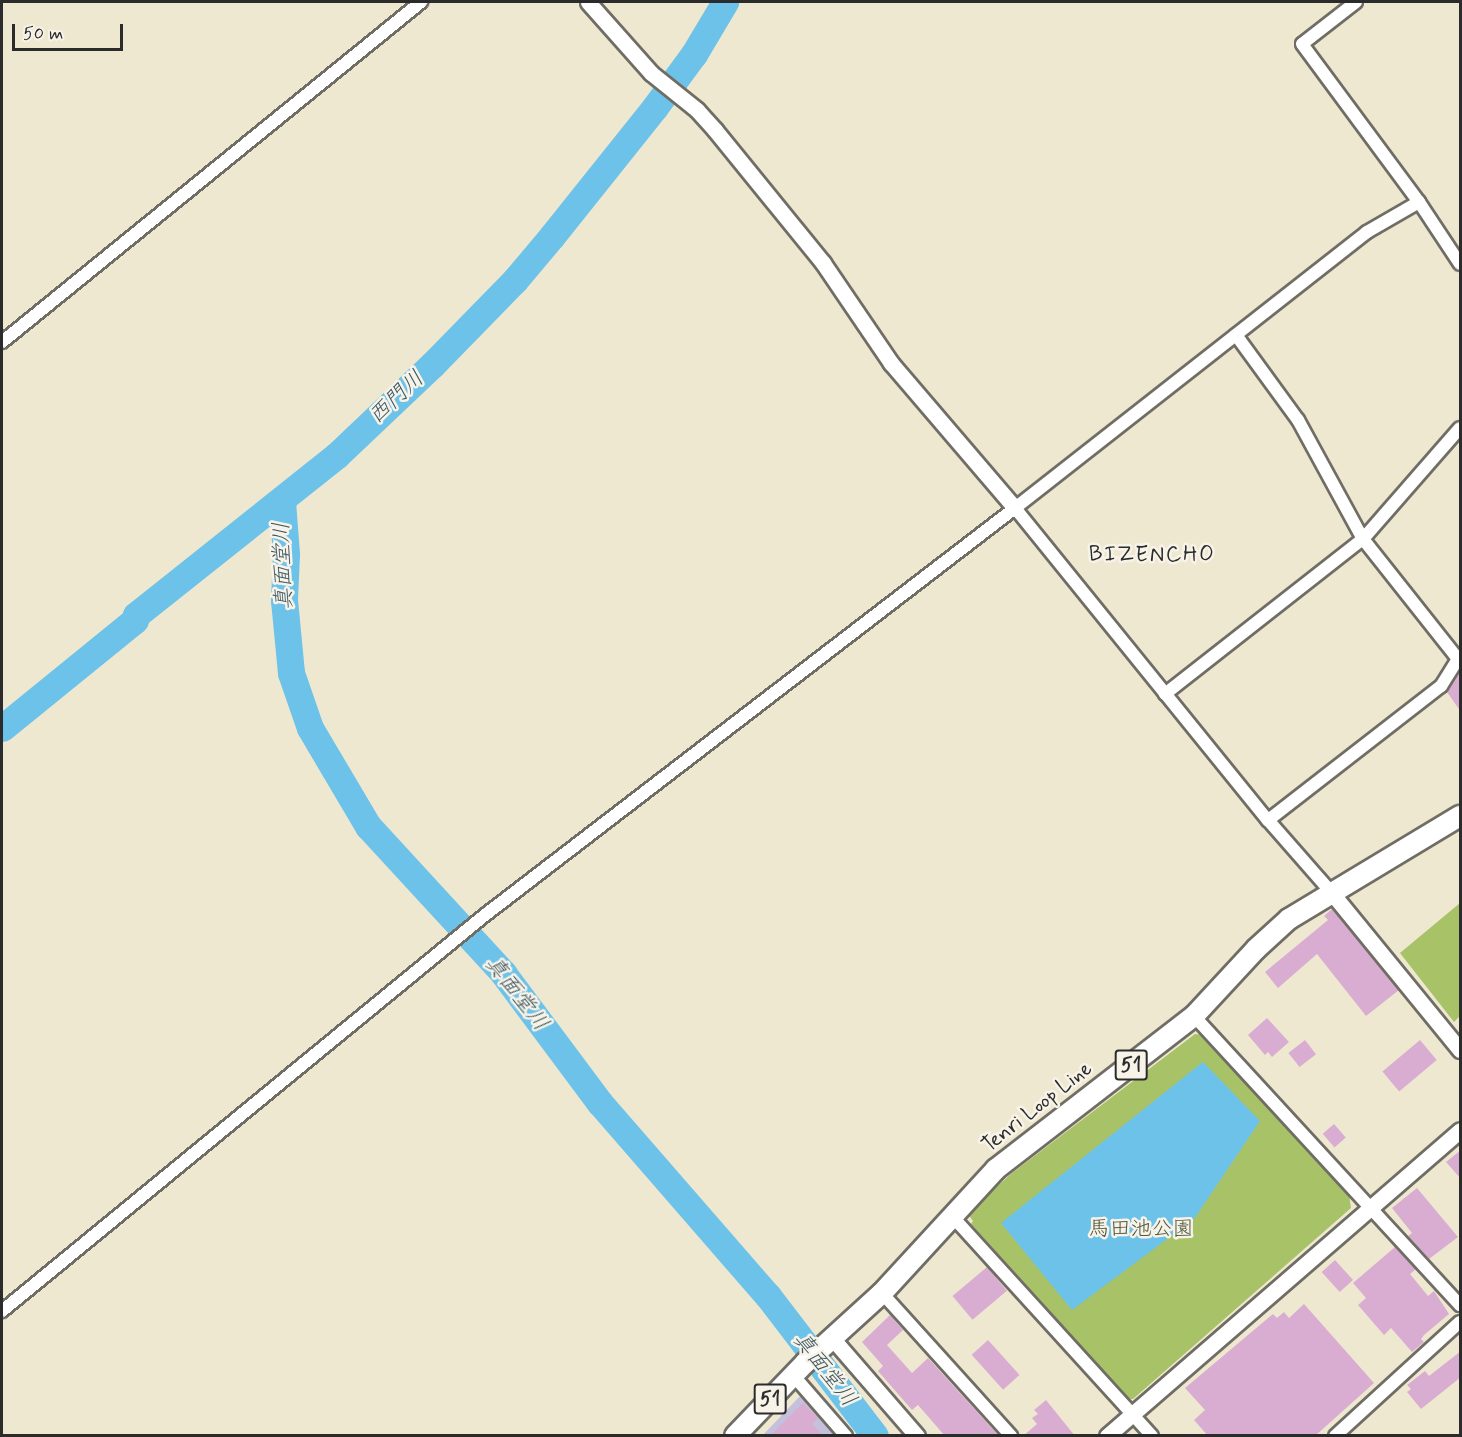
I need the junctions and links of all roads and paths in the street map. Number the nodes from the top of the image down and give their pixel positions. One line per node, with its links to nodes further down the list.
1 (421, 2): 7 (street)
2 (588, 2): 9 (street)
3 (1356, 2): 4 (street)
4 (1419, 201): 5 (street); 6 (street)
5 (1461, 264)
6 (1236, 335): 9 (street); 10 (street)
7 (2, 342)
8 (1461, 428): 10 (street)
9 (1015, 508): 11 (street); 22 (street)
10 (1363, 539): 11 (street); 13 (street)
11 (1165, 694): 13 (street)
12 (1461, 816): 14 (main road, Tenri Loop Line / 51)
13 (1268, 820): 14 (street)
14 (1332, 892): 15 (main road, Tenri Loop Line / 51); 16 (street)
15 (1194, 1016): 18 (street); 19 (main road, Tenri Loop Line / 51)
16 (1461, 1050)
17 (1461, 1130): 18 (street)
18 (1371, 1208): 21 (street); 26 (street)
19 (952, 1216): 20 (main road, Tenri Loop Line / 51); 26 (street)
20 (882, 1293): 24 (main road, Tenri Loop Line / 51); 30 (street)
21 (1461, 1305)
22 (2, 1311)
23 (1461, 1322): 33 (street)
24 (828, 1341): 25 (main road, Tenri Loop Line / 51); 29 (street)
25 (799, 1369): 27 (main road, Tenri Loop Line / 51); 28 (street)
26 (1132, 1413): 31 (street); 32 (street)
27 (735, 1436)
28 (846, 1436)
29 (917, 1436)
30 (1011, 1436)
31 (1107, 1436)
32 (1152, 1436)
33 (1335, 1436)

